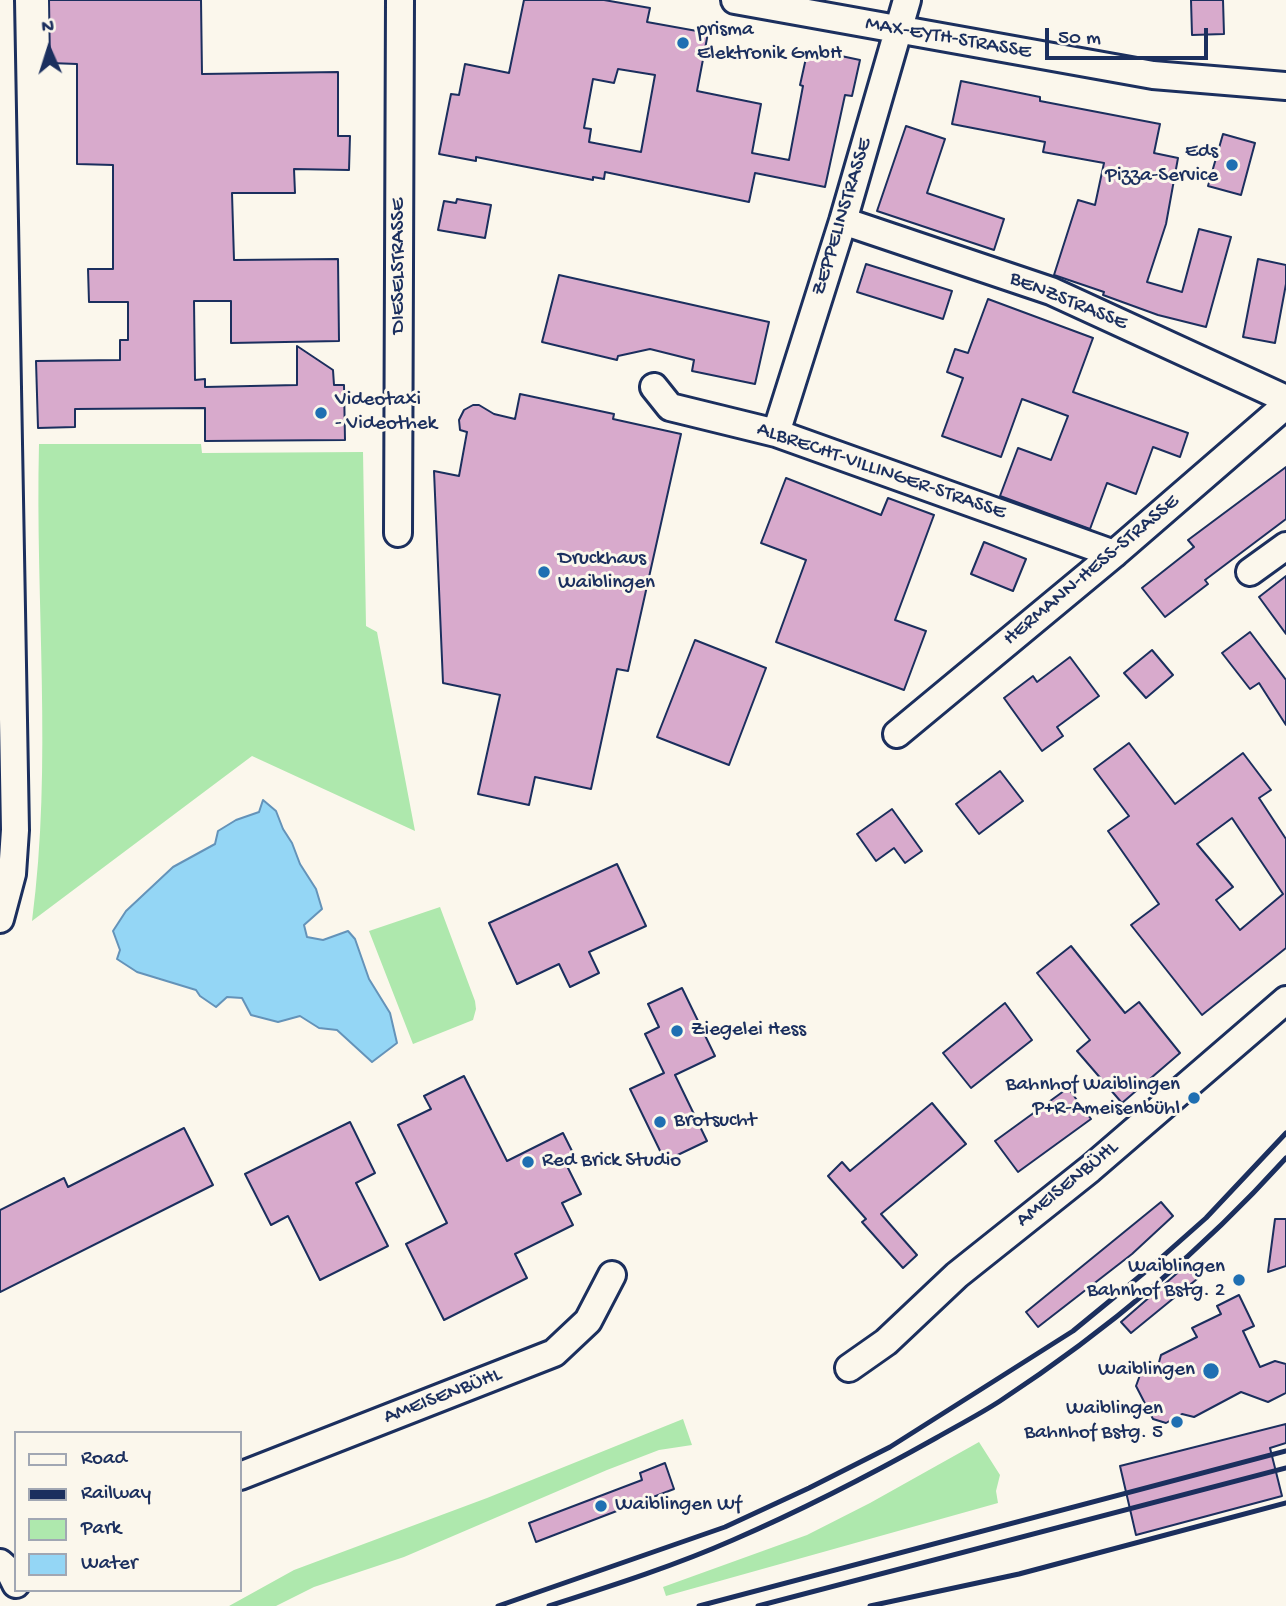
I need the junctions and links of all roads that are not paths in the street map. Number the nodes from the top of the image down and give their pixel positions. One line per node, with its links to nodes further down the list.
1 (0, 0): 17 (street)
2 (400, 0): 12 (street, DIESELSTRASSE)
3 (736, 0): 5 (street, MAX-EYTH-STRASSE)
4 (907, 0): 5 (street, ZEPPELINSTRASSE)
5 (899, 31): 6 (street, MAX-EYTH-STRASSE); 7 (street, ZEPPELINSTRASSE)
6 (1286, 86)
7 (843, 221): 9 (street, BENZSTRASSE); 11 (street, ZEPPELINSTRASSE)
8 (654, 387): 11 (street, ALBRECHT-VILLINGER-STRASSE)
9 (1286, 399)
10 (1286, 405): 14 (street, HERMANN-HESS-STRASSE)
11 (776, 433): 14 (street, ALBRECHT-VILLINGER-STRASSE)
12 (398, 533)
13 (1286, 546): 15 (street)
14 (1114, 554): 16 (street, HERMANN-HESS-STRASSE)
15 (1250, 572)
16 (897, 734)
17 (0, 919)
18 (1286, 1000): 20 (street, AMEISENBÜHL)
19 (612, 1275): 21 (street, AMEISENBÜHL)
20 (849, 1368)
21 (242, 1474)

